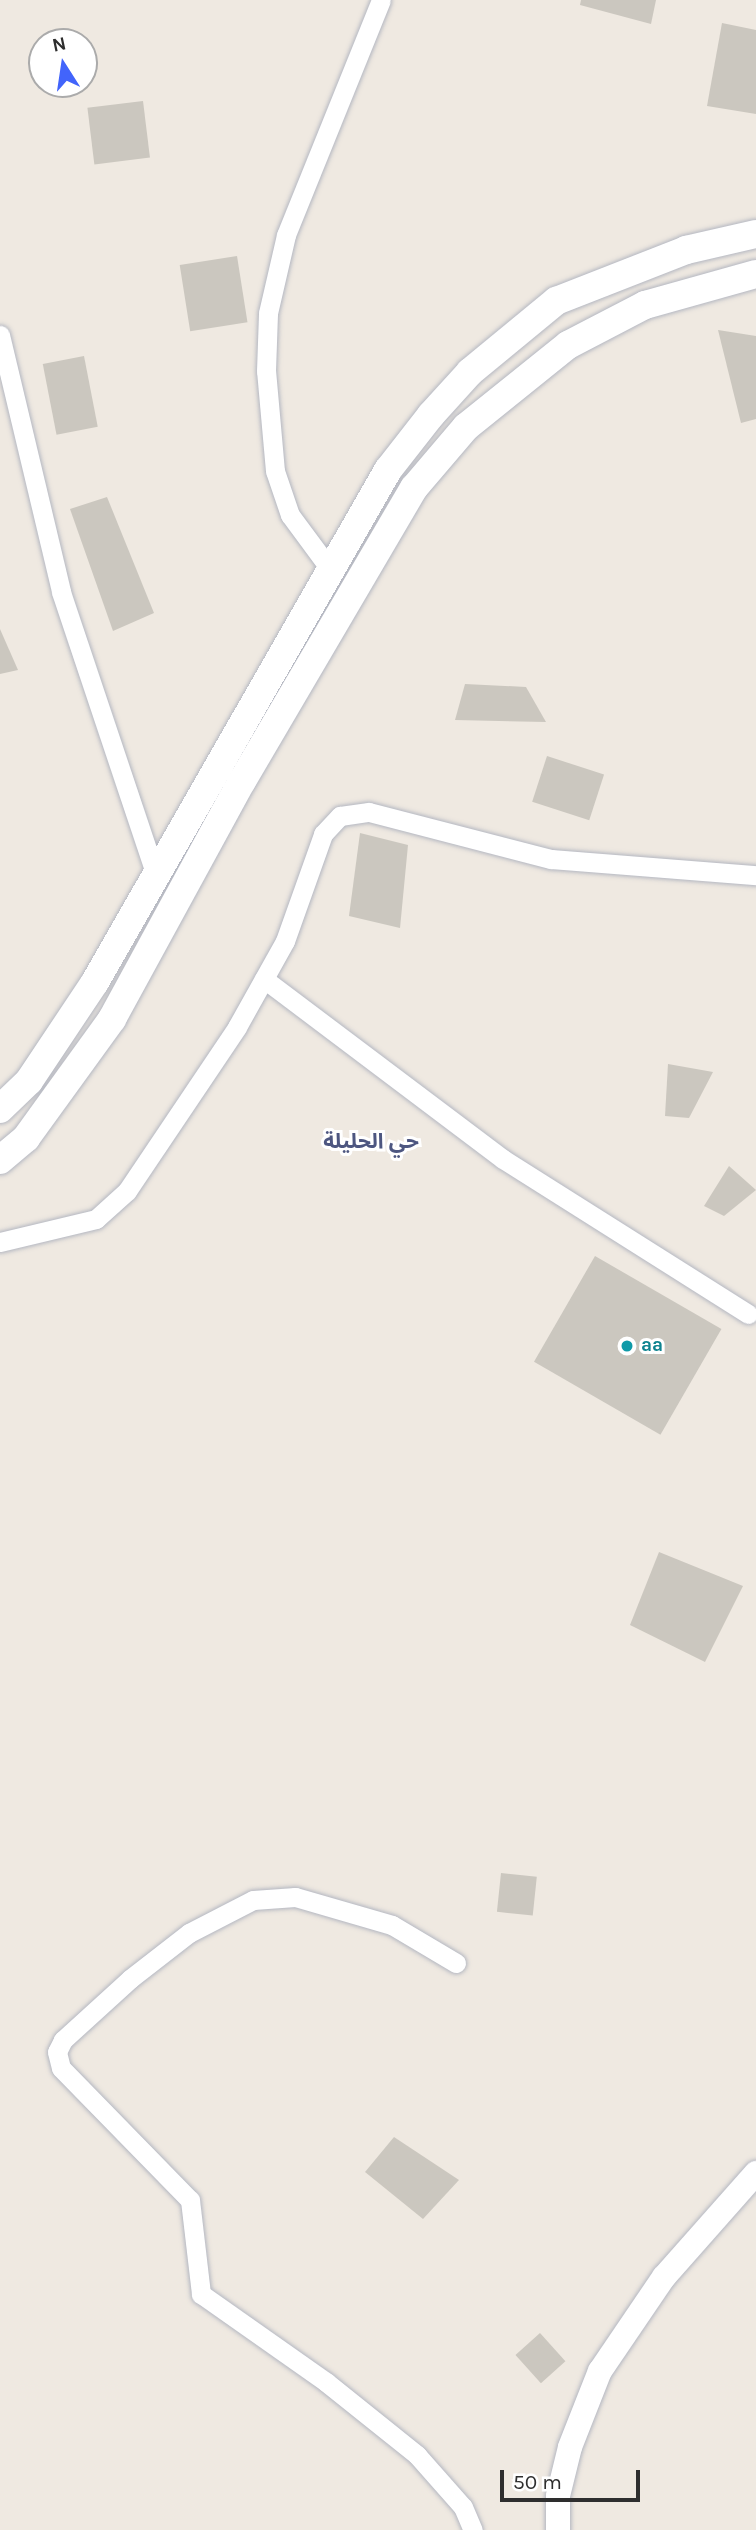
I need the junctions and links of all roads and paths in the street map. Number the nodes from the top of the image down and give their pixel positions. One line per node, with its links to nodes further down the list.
1 (381, 0): 5 (street)
2 (756, 234): 5 (main road)
3 (756, 274): 10 (main road)
4 (0, 335): 7 (street)
5 (330, 569): 7 (main road)
6 (756, 875): 8 (street)
7 (156, 876): 9 (main road)
8 (264, 979): 11 (street); 12 (street)
9 (0, 1109)
10 (0, 1160)
11 (0, 1242)
12 (748, 1314)
13 (456, 1964): 15 (street)
14 (756, 2173): 16 (street)
15 (473, 2530)
16 (558, 2530)

